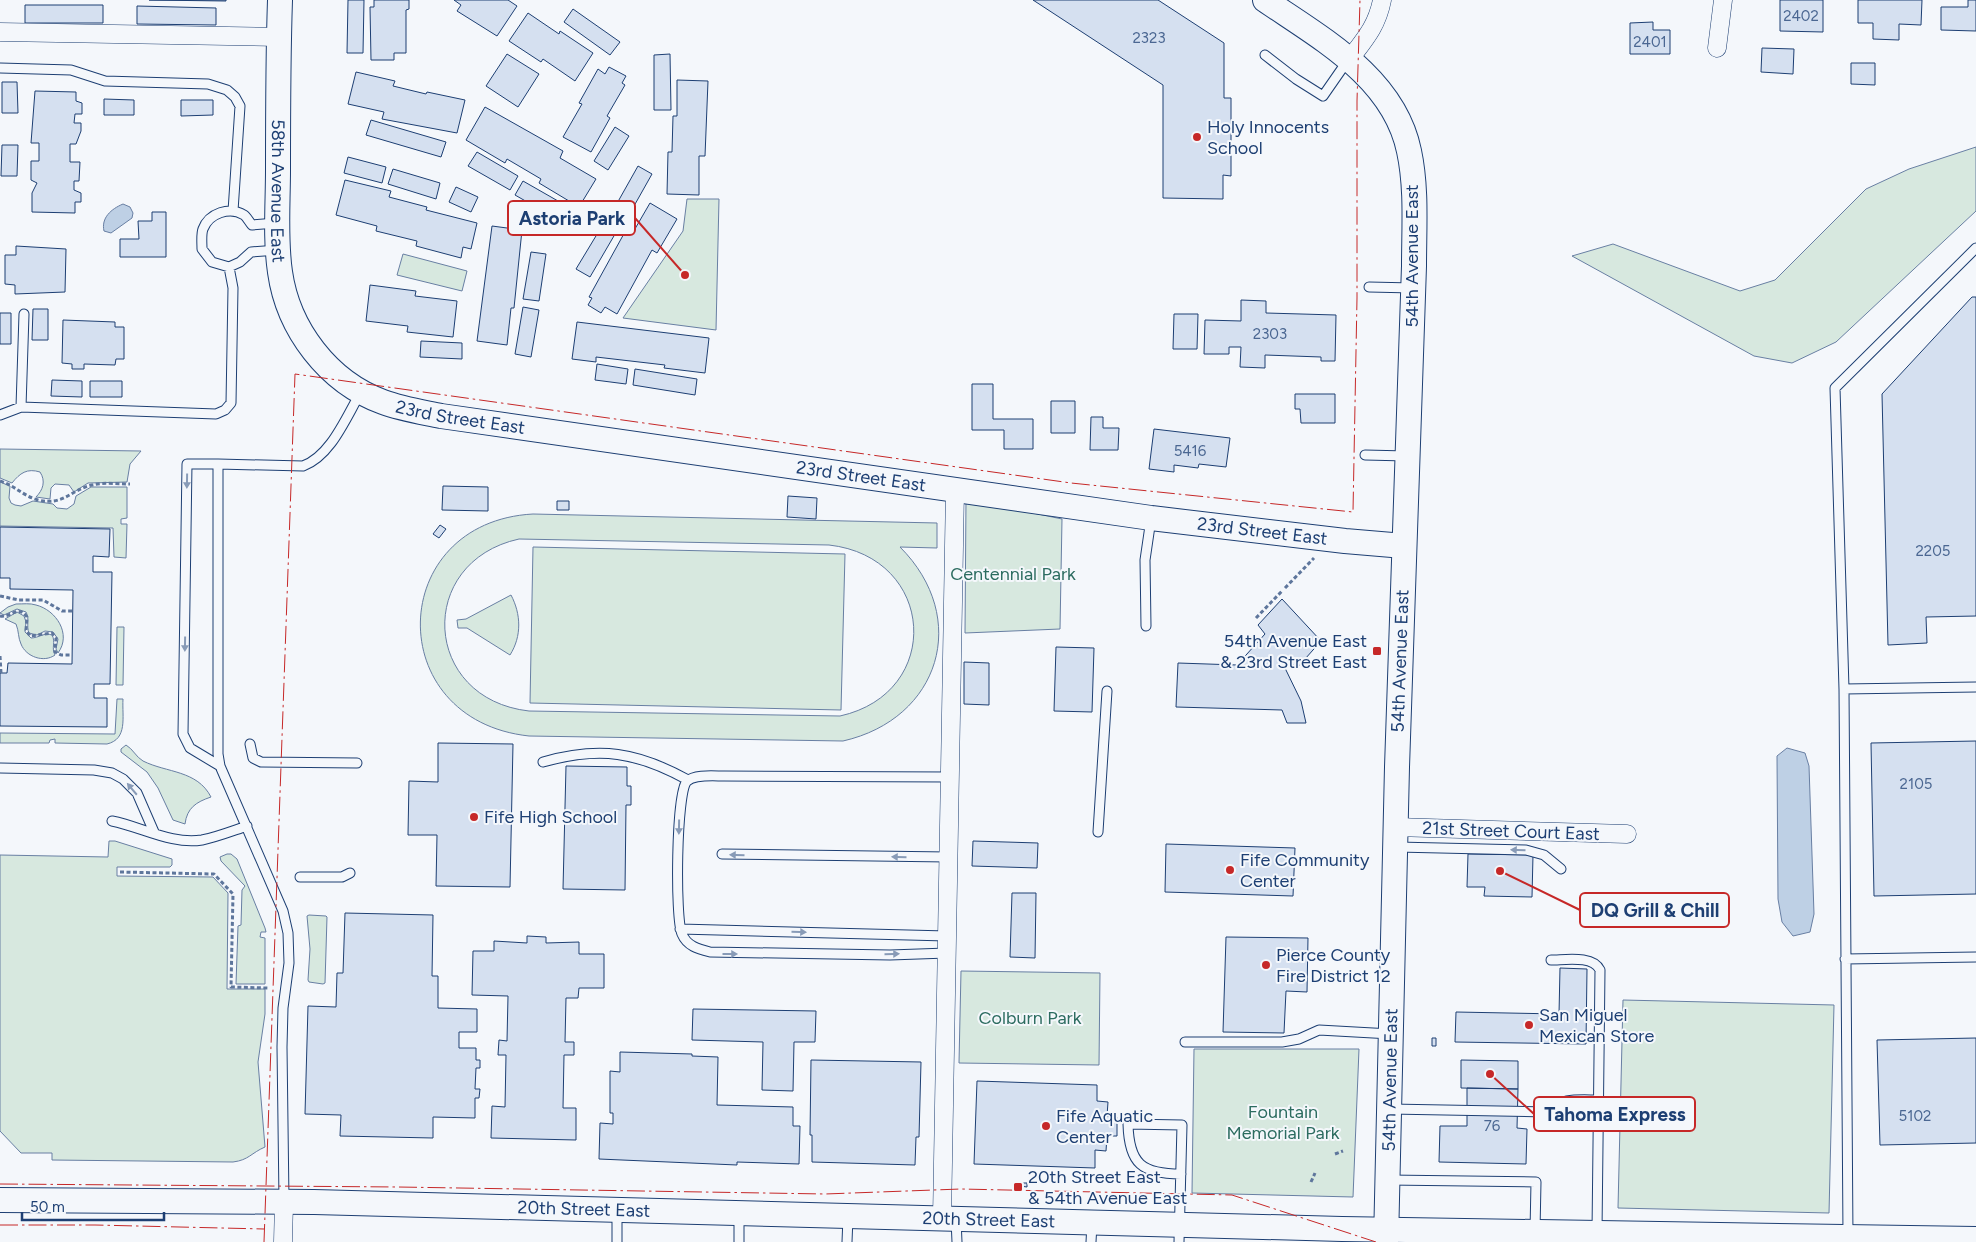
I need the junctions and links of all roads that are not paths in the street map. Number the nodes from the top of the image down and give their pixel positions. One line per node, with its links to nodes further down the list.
1 (280, 0): 6 (main road, 58th Avenue East)
2 (1265, 0): 9 (main road, 54th Avenue East)
3 (1382, 0): 9 (street)
4 (1723, 0): 7 (street)
5 (0, 32): 6 (street)
6 (279, 37): 12 (main road, 58th Avenue East)
7 (1717, 48)
8 (1265, 54): 9 (lane)
9 (1349, 60): 17 (main road, 54th Avenue East)
10 (0, 68): 11 (lane)
11 (233, 210): 12 (lane); 15 (lane)
12 (278, 222): 14 (main road, 58th Avenue East)
13 (1976, 248): 31 (lane)
14 (278, 250): 15 (lane); 19 (main road, 58th Avenue East)
15 (229, 267): 21 (lane)
16 (1369, 287): 17 (lane)
17 (1413, 288): 24 (main road, 54th Avenue East)
18 (24, 314): 21 (lane)
19 (330, 369): 20 (main road, 23rd Street East)
20 (361, 392): 25 (lane); 26 (main road, 23rd Street East)
21 (22, 407): 22 (lane)
22 (0, 415)
23 (1365, 455): 24 (lane)
24 (1407, 456): 28 (main road, 54th Avenue East)
25 (218, 464): 36 (lane); 36 (lane, one-way to 36)
26 (955, 490): 27 (main road, 23rd Street East); 38 (street)
27 (1151, 518): 28 (main road, 23rd Street East); 29 (lane)
28 (1404, 546): 45 (main road, 54th Avenue East)
29 (1146, 626)
30 (1976, 687): 31 (lane)
31 (1844, 689): 56 (lane)
32 (1107, 691): 43 (lane)
33 (250, 744): 35 (lane)
34 (543, 762): 39 (lane)
35 (357, 763)
36 (220, 766): 41 (lane)
37 (0, 768): 42 (lane, one-way to 37)
38 (950, 777): 39 (lane); 47 (street)
39 (688, 780): 51 (lane, one-way to 51)
40 (112, 821): 42 (lane)
41 (247, 826): 42 (lane); 64 (lane)
42 (154, 832)
43 (1098, 832)
44 (1627, 834): 45 (street, 21st Street Court East)
45 (1395, 837): 48 (lane, one-way to 45); 57 (main road, 54th Avenue East)
46 (722, 854): 47 (lane, one-way to 46)
47 (948, 857): 52 (street)
48 (1561, 869)
49 (350, 873): 50 (lane)
50 (300, 877)
51 (680, 929): 52 (lane, one-way to 52); 53 (lane, one-way to 53)
52 (947, 936): 53 (street)
53 (947, 953): 68 (street)
54 (1976, 957): 56 (lane)
55 (1551, 960): 59 (lane)
56 (1845, 960): 74 (lane)
57 (1391, 1034): 58 (lane); 60 (main road, 54th Avenue East)
58 (1185, 1042)
59 (1598, 1100): 60 (lane); 70 (lane)
60 (1390, 1109): 62 (main road, 54th Avenue East)
61 (1181, 1174): 61 (lane); 71 (lane)
62 (1388, 1180): 72 (lane); 73 (main road, 54th Avenue East)
63 (0, 1200): 64 (main road, 20th Street East)
64 (284, 1202): 65 (main road, 20th Street East); 77 (street)
65 (617, 1210): 66 (main road, 20th Street East); 78 (lane)
66 (739, 1213): 67 (main road, 20th Street East); 79 (lane)
67 (848, 1216): 68 (main road, 20th Street East); 80 (lane)
68 (949, 1218): 69 (main road, 20th Street East); 81 (lane)
69 (1091, 1232): 71 (main road, 20th Street East)
70 (1597, 1232): 72 (main road, 20th Street East); 75 (main road, 20th Street East)
71 (1179, 1233): 73 (main road, 20th Street East)
72 (1530, 1235): 73 (main road, 20th Street East)
73 (1386, 1236)
74 (1848, 1237): 75 (main road, 20th Street East); 76 (main road, 20th Street East)
75 (1785, 1239)
76 (1976, 1239)
77 (283, 1242)
78 (617, 1242)
79 (739, 1242)
80 (847, 1242)
81 (957, 1242)

